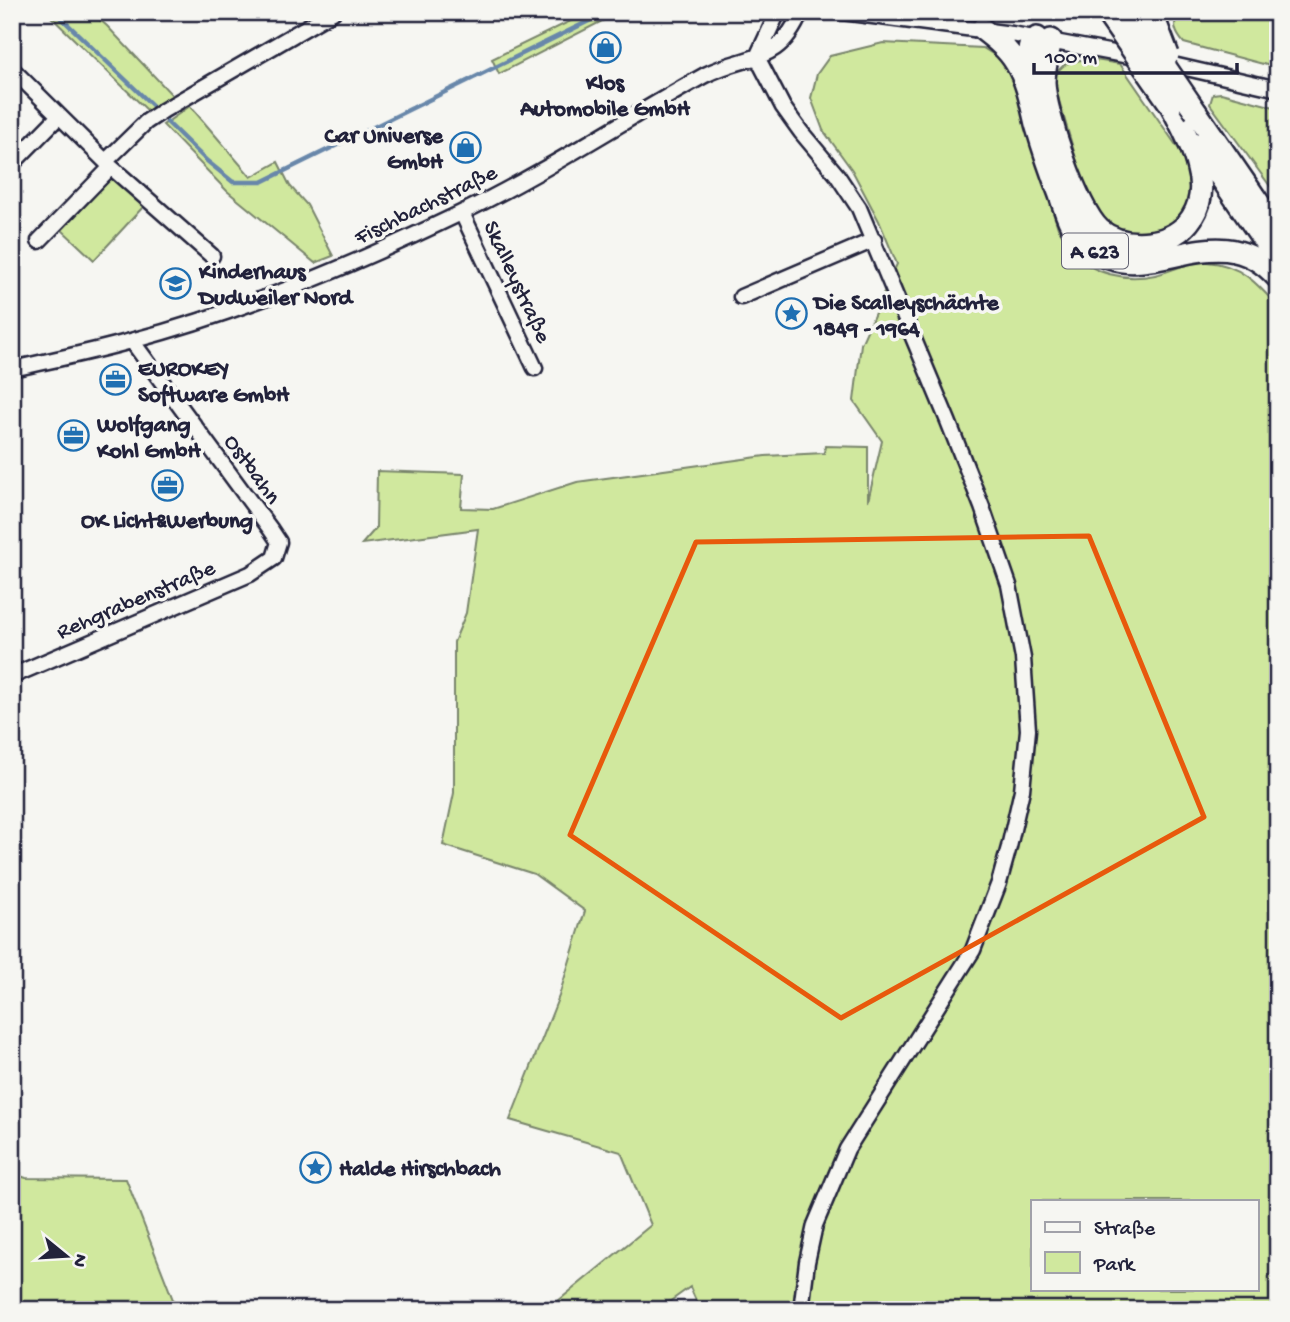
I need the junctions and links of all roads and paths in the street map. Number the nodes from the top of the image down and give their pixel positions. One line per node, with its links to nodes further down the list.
1 (333, 12): 19 (street)
2 (778, 12): 11 (street)
3 (801, 12): 11 (street, Fischbachstraße)
4 (842, 12): 6 (street)
5 (1106, 12): 15 (highway, bridge)
6 (857, 13): 9 (street)
7 (1128, 13): 16 (highway, bridge)
8 (1156, 18): 16 (highway, bridge)
9 (982, 29): 10 (street); 13 (highway)
10 (1044, 39): 13 (highway); 14 (street); 15 (highway)
11 (757, 57): 20 (street, Fischbachstraße); 22 (street)
12 (12, 70): 17 (street)
13 (1023, 75): 26 (highway, A 623)
14 (1278, 89)
15 (1171, 105): 25 (highway)
16 (1197, 112): 21 (highway)
17 (59, 117): 18 (street); 19 (street)
18 (12, 164)
19 (109, 164): 23 (street); 24 (street)
20 (462, 213): 28 (street, Fischbachstraße); 29 (street, Skalleystraße)
21 (1278, 231)
22 (874, 240): 27 (street); 33 (street)
23 (39, 241)
24 (212, 256)
25 (1278, 261)
26 (1278, 278)
27 (741, 296)
28 (132, 341): 30 (street, Fischbachstraße); 31 (street, Ostbahn)
29 (535, 368)
30 (12, 369)
31 (274, 558): 32 (street, Rehgrabenstraße)
32 (12, 677)
33 (801, 1310)

